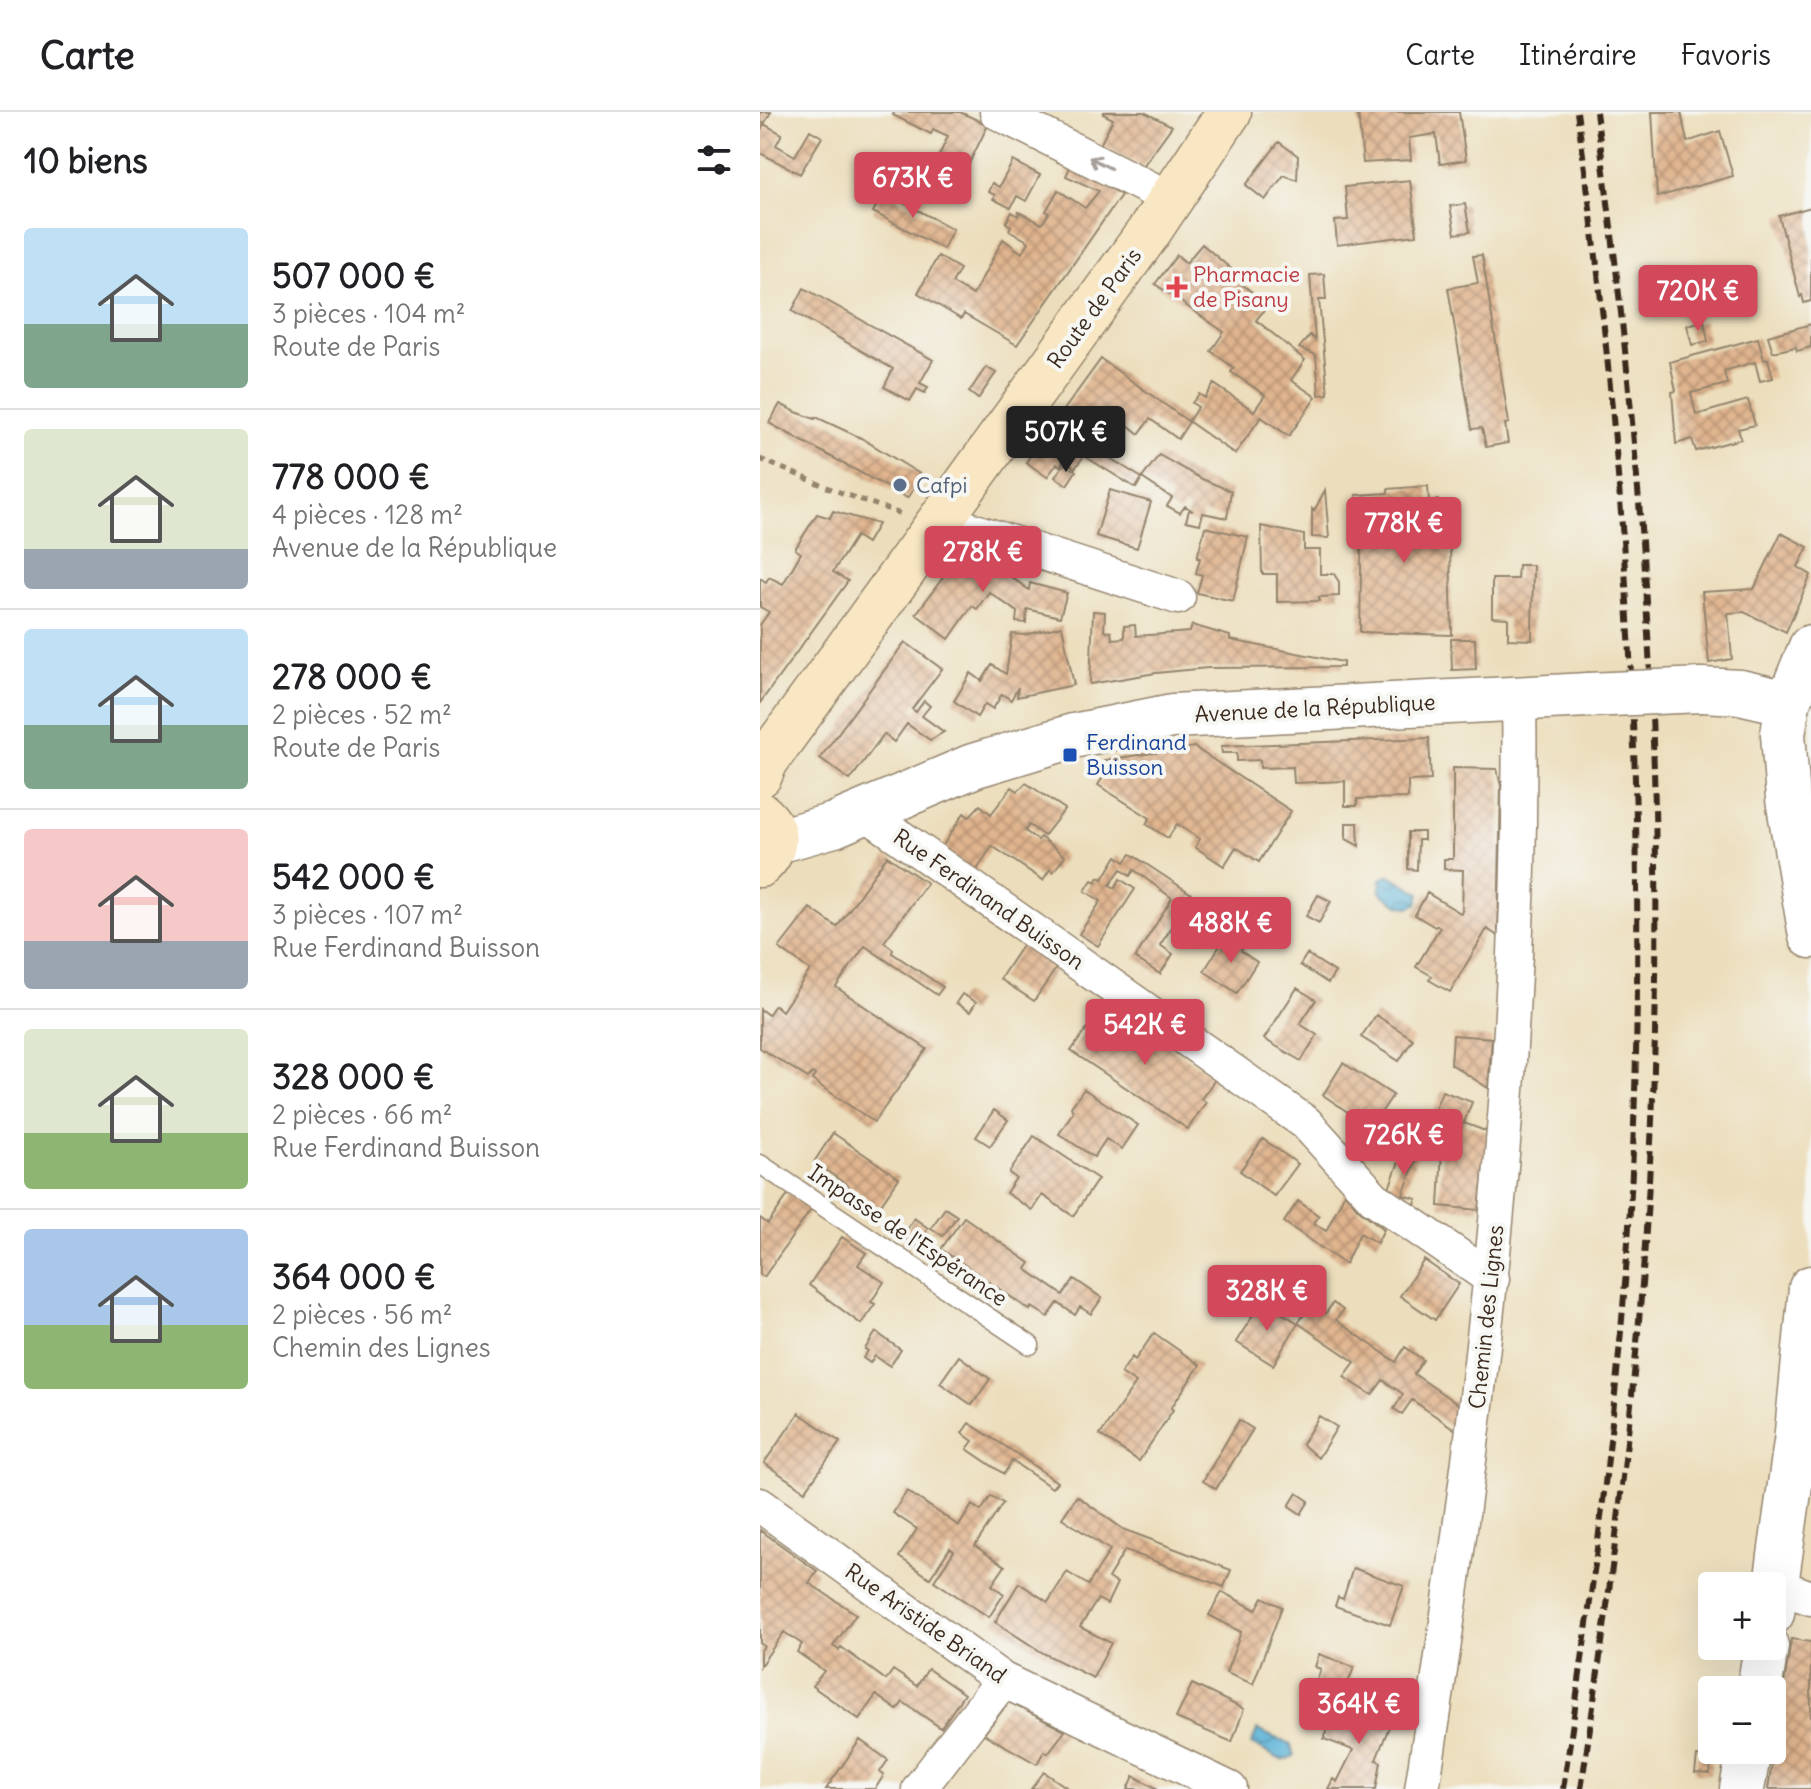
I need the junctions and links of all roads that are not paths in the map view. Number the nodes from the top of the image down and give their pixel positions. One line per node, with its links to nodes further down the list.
1 (997, 112): 3 (street, one-way to 1)
2 (1229, 112): 3 (main road, Route de Paris)
3 (1169, 198): 4 (main road, Route de Paris)
4 (941, 520): 5 (street); 9 (main road, Route de Paris)
5 (1178, 597)
6 (1811, 647): 8 (street)
7 (1519, 698): 8 (street, Avenue de la République, bridge); 10 (street, Avenue de la République); 14 (street, Chemin des Lignes)
8 (1800, 706): 12 (street)
9 (760, 775)
10 (863, 811): 11 (street, Avenue de la République); 14 (street, Rue Ferdinand Buisson)
11 (765, 840)
12 (1811, 936)
13 (760, 1164): 16 (lane, Impasse de l'Espérance)
14 (1492, 1279): 23 (street, Chemin des Lignes)
15 (1811, 1288): 18 (street)
16 (1030, 1345)
17 (760, 1505): 19 (street, Rue Aristide Briand)
18 (1787, 1599)
19 (1003, 1680): 21 (street); 22 (street, Rue Aristide Briand)
20 (1746, 1764): 24 (street)
21 (919, 1789)
22 (1230, 1789)
23 (1422, 1789)
24 (1742, 1789)

